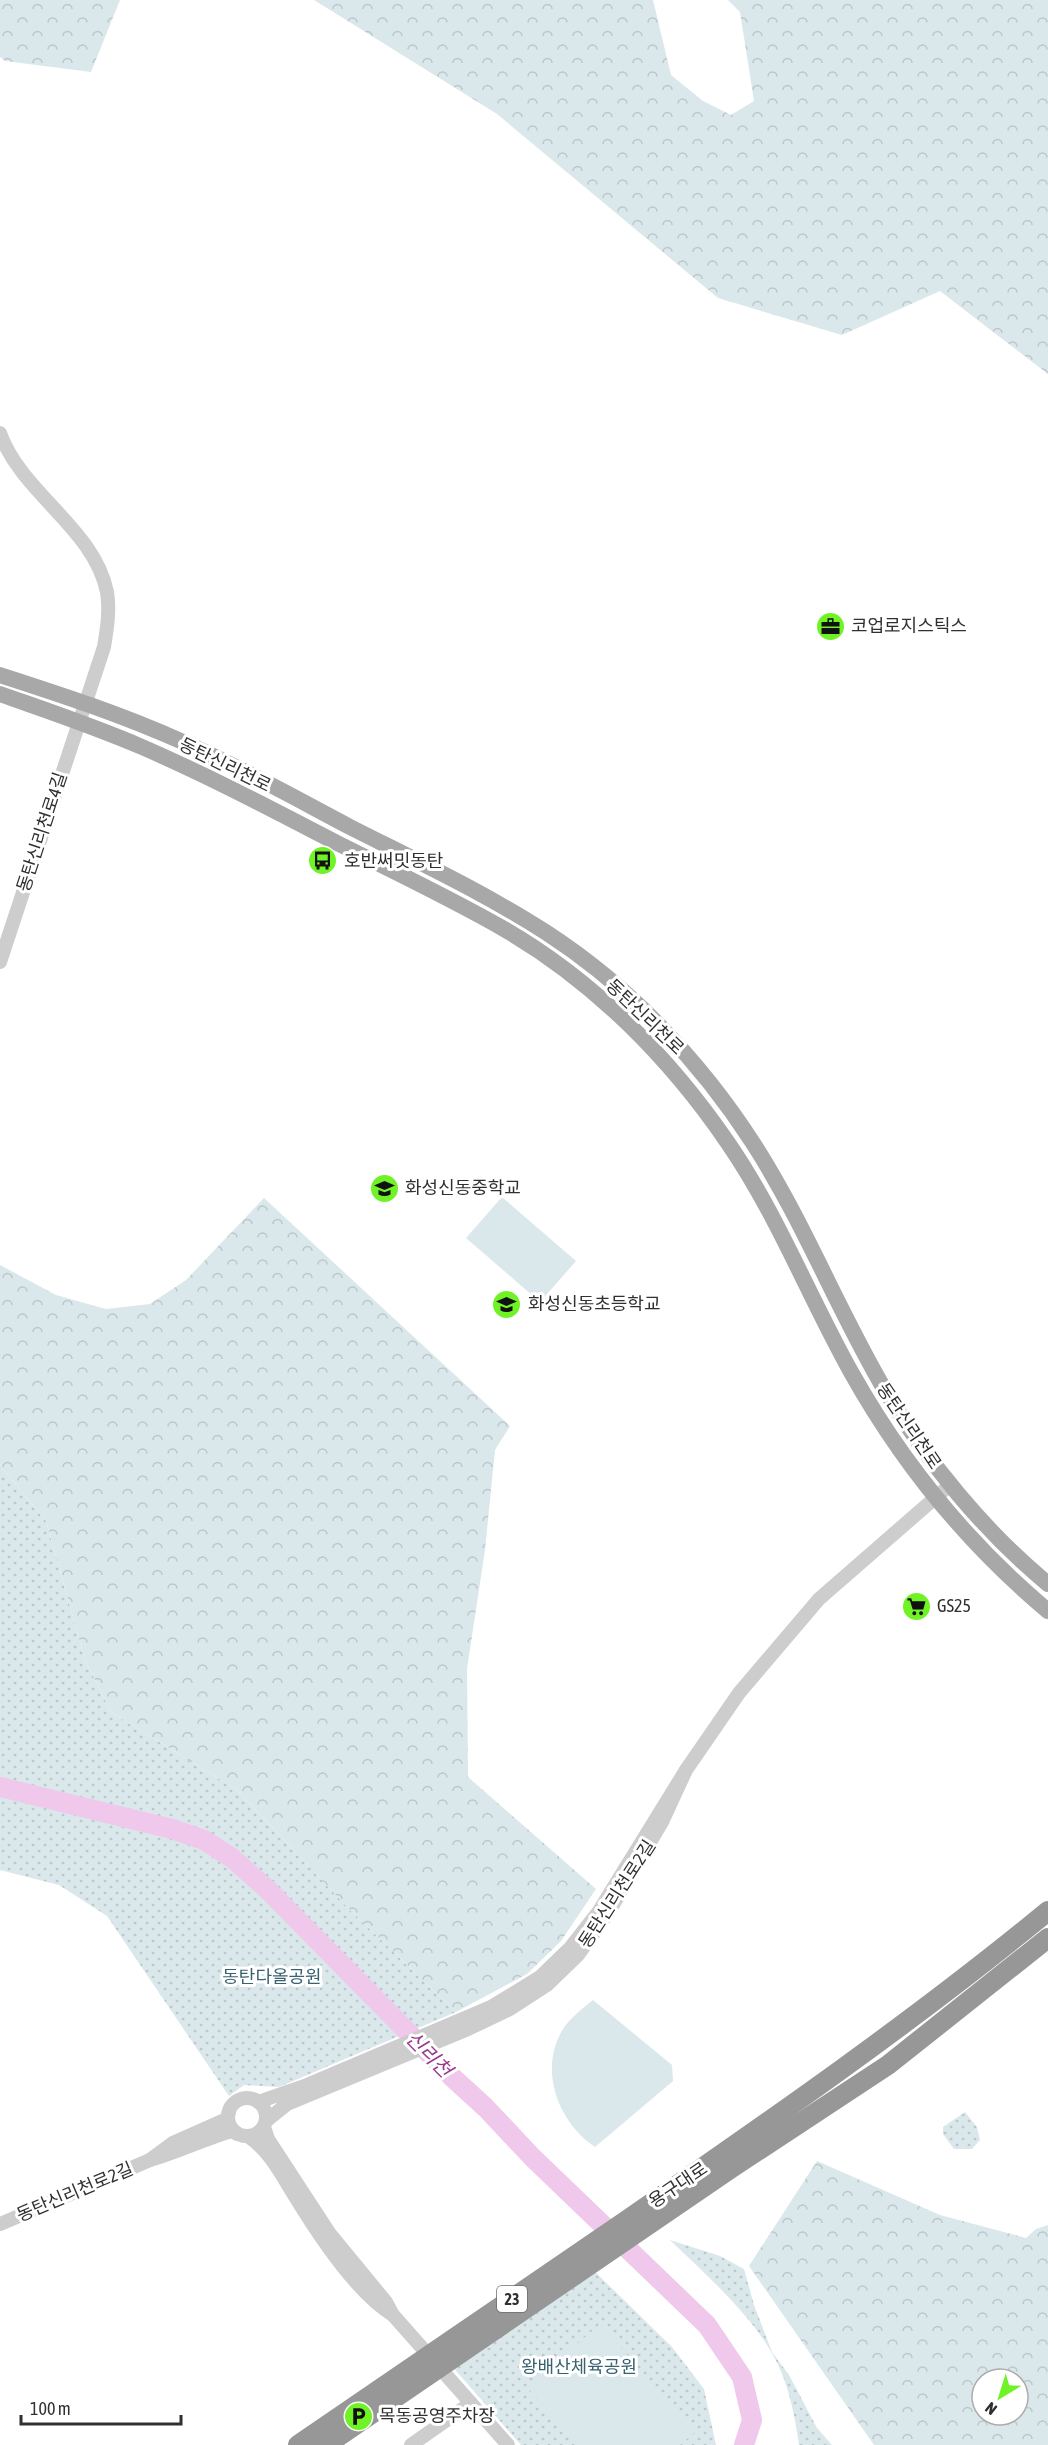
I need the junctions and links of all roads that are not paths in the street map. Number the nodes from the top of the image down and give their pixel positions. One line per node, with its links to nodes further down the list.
1 (0, 433): 4 (street, 동탄신리천로4길)
2 (0, 675): 4 (main road, 동탄신리천로)
3 (0, 694): 5 (main road, 동탄신리천로)
4 (86, 703): 5 (street, 동탄신리천로4길); 7 (main road, 동탄신리천로)
5 (79, 723): 6 (street, 동탄신리천로4길); 8 (main road, 동탄신리천로)
6 (0, 962)
7 (951, 1484): 8 (street, 동탄신리천로2길); 9 (main road, 동탄신리천로)
8 (936, 1498): 10 (main road, 동탄신리천로); 13 (street, 동탄신리천로2길)
9 (1048, 1584)
10 (1048, 1611)
11 (1048, 1911): 19 (highway, 용구대로 / 23)
12 (1048, 1938): 19 (highway, 용구대로 / 23)
13 (311, 2089): 14 (street, 동탄신리천로2길); 16 (street, 동탄신리천로2길)
14 (258, 2102): 15 (street); 16 (street)
15 (229, 2112): 17 (street); 18 (street)
16 (265, 2124): 17 (street); 21 (street)
17 (243, 2135): 18 (street); 21 (street)
18 (150, 2160): 20 (street, 동탄신리천로2길)
19 (729, 2160): 23 (highway, 용구대로 / 23); 24 (highway, 용구대로 / 23)
20 (0, 2224)
21 (393, 2315): 22 (street)
22 (471, 2403): 25 (street); 26 (street)
23 (298, 2445)
24 (326, 2445)
25 (411, 2445)
26 (508, 2445)

